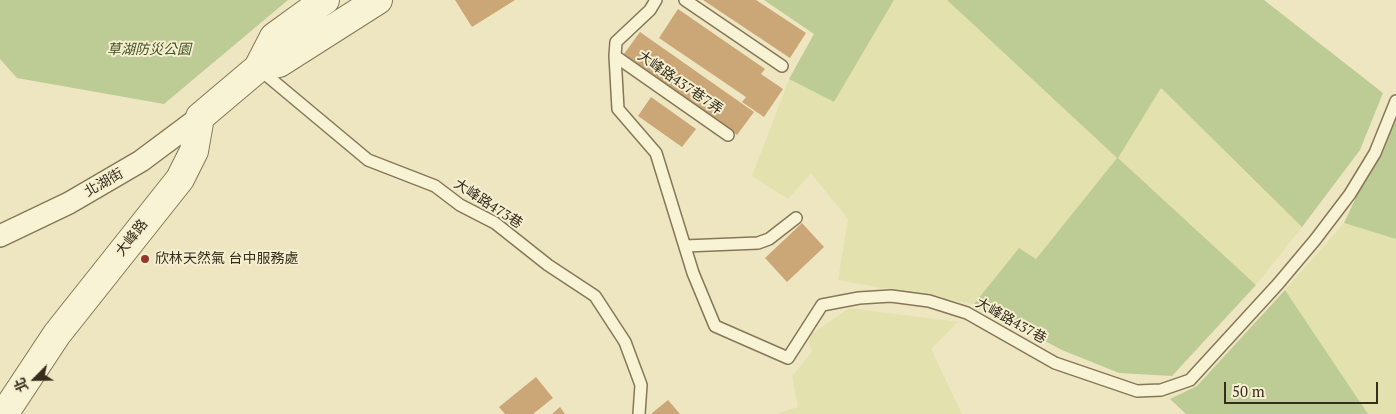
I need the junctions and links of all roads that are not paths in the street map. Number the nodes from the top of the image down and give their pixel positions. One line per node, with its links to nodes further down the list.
1 (325, 0): 7 (street)
2 (378, 0): 7 (street)
3 (656, 0): 5 (lane, 大峰路437巷)
4 (685, 0): 6 (lane)
5 (615, 56): 10 (lane, 大峰路437巷7弄); 13 (lane, 大峰路437巷)
6 (782, 66)
7 (258, 68): 9 (street); 15 (lane, 大峰路473巷)
8 (1396, 101): 13 (lane, 大峰路437巷)
9 (200, 117): 12 (street, 北湖街); 14 (street, 大峰路)
10 (728, 135)
11 (796, 218): 13 (lane)
12 (0, 236)
13 (685, 246)
14 (4, 414)
15 (639, 414)

